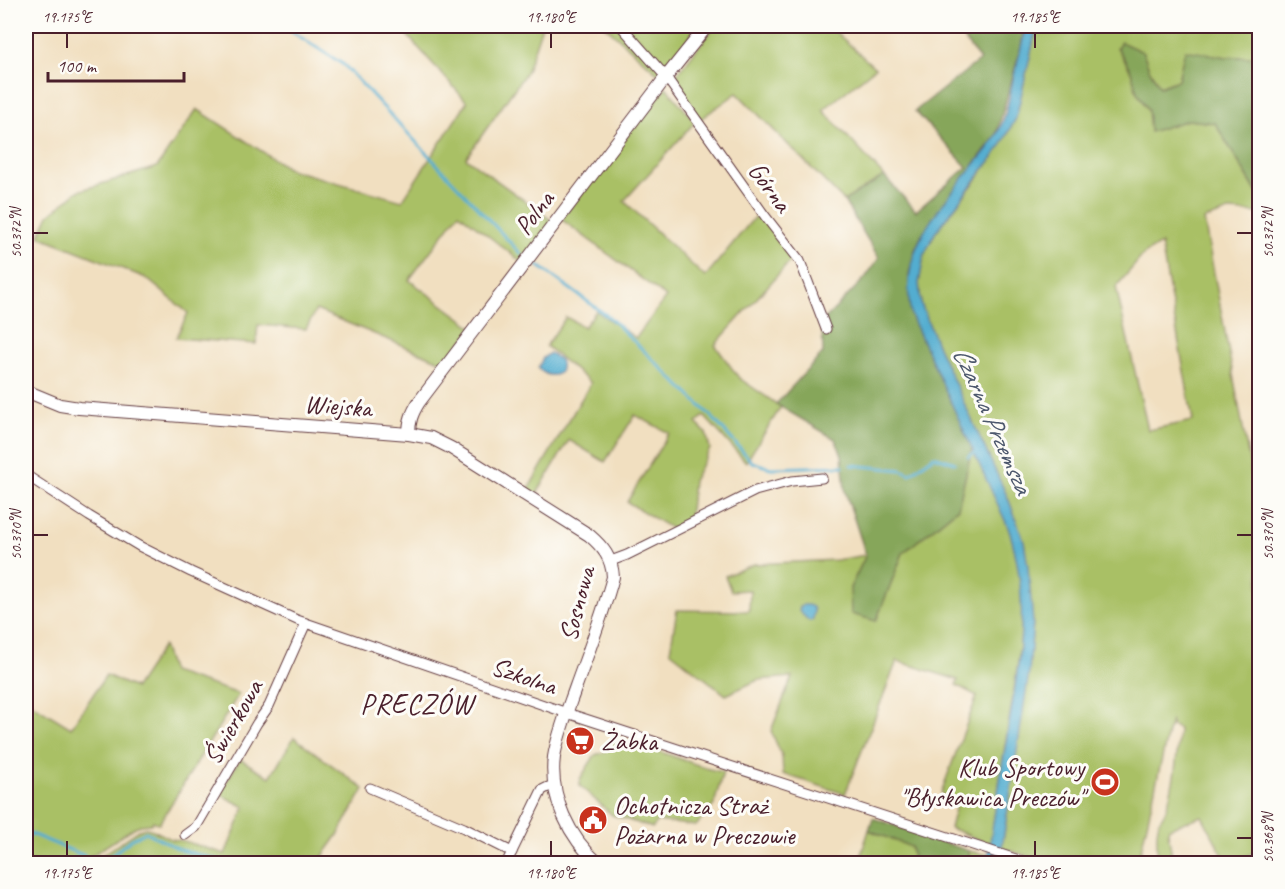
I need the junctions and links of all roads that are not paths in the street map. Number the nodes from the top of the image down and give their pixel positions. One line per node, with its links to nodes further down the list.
1 (621, 26): 3 (street, Górna)
2 (707, 26): 3 (street, Polna)
3 (666, 77): 4 (street, Górna); 6 (street, Polna)
4 (826, 329)
5 (26, 391): 6 (street, Wiejska)
6 (409, 434): 9 (street, Wiejska)
7 (26, 476): 10 (street, Szkolna)
8 (822, 478): 9 (street, Sosnowa)
9 (611, 561): 11 (street, Sosnowa)
10 (306, 623): 11 (street, Szkolna); 14 (street, Świerkowa)
11 (567, 713): 12 (street, Sosnowa); 16 (street, Szkolna)
12 (555, 786): 15 (street); 18 (street, Sosnowa)
13 (370, 788): 15 (street)
14 (185, 835)
15 (512, 852): 17 (street)
16 (1027, 862)
17 (506, 864)
18 (599, 864)

